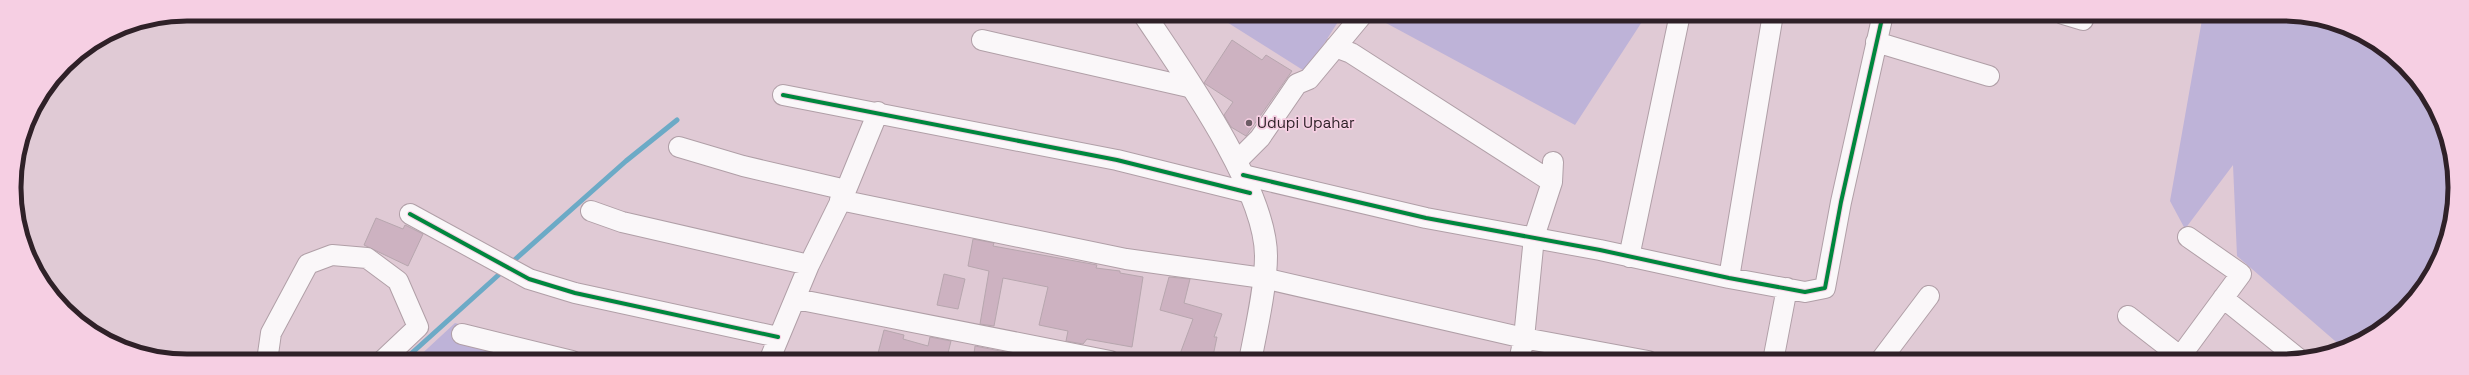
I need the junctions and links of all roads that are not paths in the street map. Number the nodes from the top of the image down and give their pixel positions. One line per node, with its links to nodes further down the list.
1 (1149, 21): 10 (street)
2 (1358, 21): 8 (street)
3 (1679, 21): 22 (street)
4 (1767, 21): 25 (street)
5 (1881, 21): 7 (street)
6 (982, 40): 10 (street)
7 (1876, 42): 9 (street); 26 (street)
8 (1335, 47): 15 (street); 16 (street)
9 (1989, 76)
10 (1193, 88): 15 (street)
11 (783, 95): 12 (street)
12 (878, 112): 15 (street); 17 (street)
13 (680, 148): 17 (street)
14 (1553, 162): 16 (street)
15 (1243, 177): 20 (street); 24 (street)
16 (1552, 182): 20 (street)
17 (843, 195): 23 (street); 24 (street)
18 (591, 211): 23 (street)
19 (410, 214): 32 (street)
20 (1534, 237): 22 (street); 33 (street)
21 (2188, 237): 29 (street)
22 (1629, 257): 25 (street)
23 (809, 265): 28 (street)
24 (1263, 278): 33 (street); 39 (street)
25 (1729, 278): 26 (street)
26 (1787, 288): 42 (street)
27 (1929, 296): 43 (street)
28 (796, 298): 32 (street); 38 (street)
29 (2223, 298): 45 (street); 46 (street)
30 (2128, 316): 44 (street)
31 (462, 334): 36 (street)
32 (778, 337): 37 (street)
33 (1524, 338): 40 (street); 41 (street)
34 (268, 354): 35 (street)
35 (389, 354)
36 (543, 354)
37 (772, 354)
38 (1075, 354)
39 (1251, 354)
40 (1521, 354)
41 (1610, 354)
42 (1773, 354)
43 (1885, 354)
44 (2175, 354)
45 (2184, 354)
46 (2293, 354)

